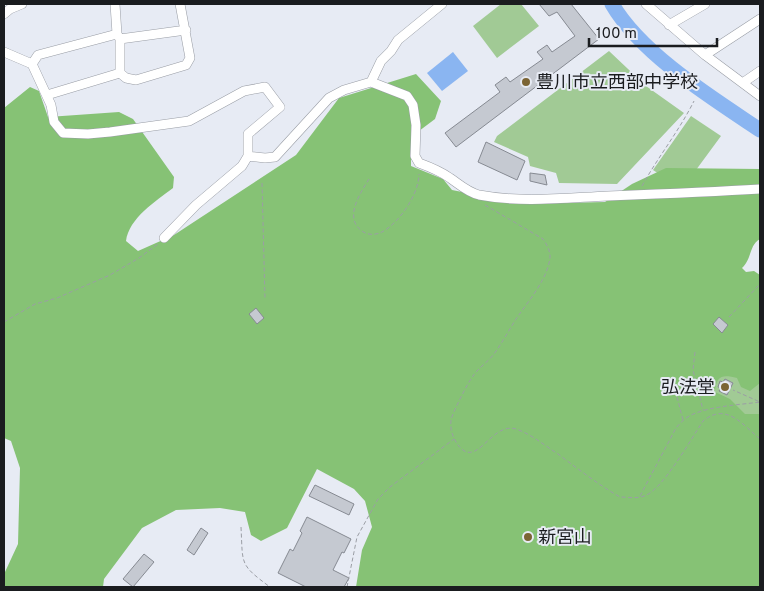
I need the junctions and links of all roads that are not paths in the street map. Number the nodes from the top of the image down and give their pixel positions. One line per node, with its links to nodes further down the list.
1 (22, 4): 7 (street)
2 (115, 4): 11 (street)
3 (180, 4): 10 (street)
4 (442, 4): 17 (street)
5 (646, 4): 9 (street)
6 (705, 4): 9 (street)
7 (4, 14)
8 (760, 19): 13 (street)
9 (669, 25): 13 (street)
10 (186, 30): 11 (street); 16 (street)
11 (118, 37): 14 (street); 16 (street)
12 (4, 52): 14 (street)
13 (705, 55): 18 (street)
14 (32, 64): 19 (street)
15 (760, 71): 18 (street)
16 (120, 72): 19 (street)
17 (371, 82): 21 (street); 22 (street)
18 (744, 82): 20 (street)
19 (46, 95): 21 (street)
20 (760, 96)
21 (248, 156): 23 (street)
22 (760, 189)
23 (164, 238)

